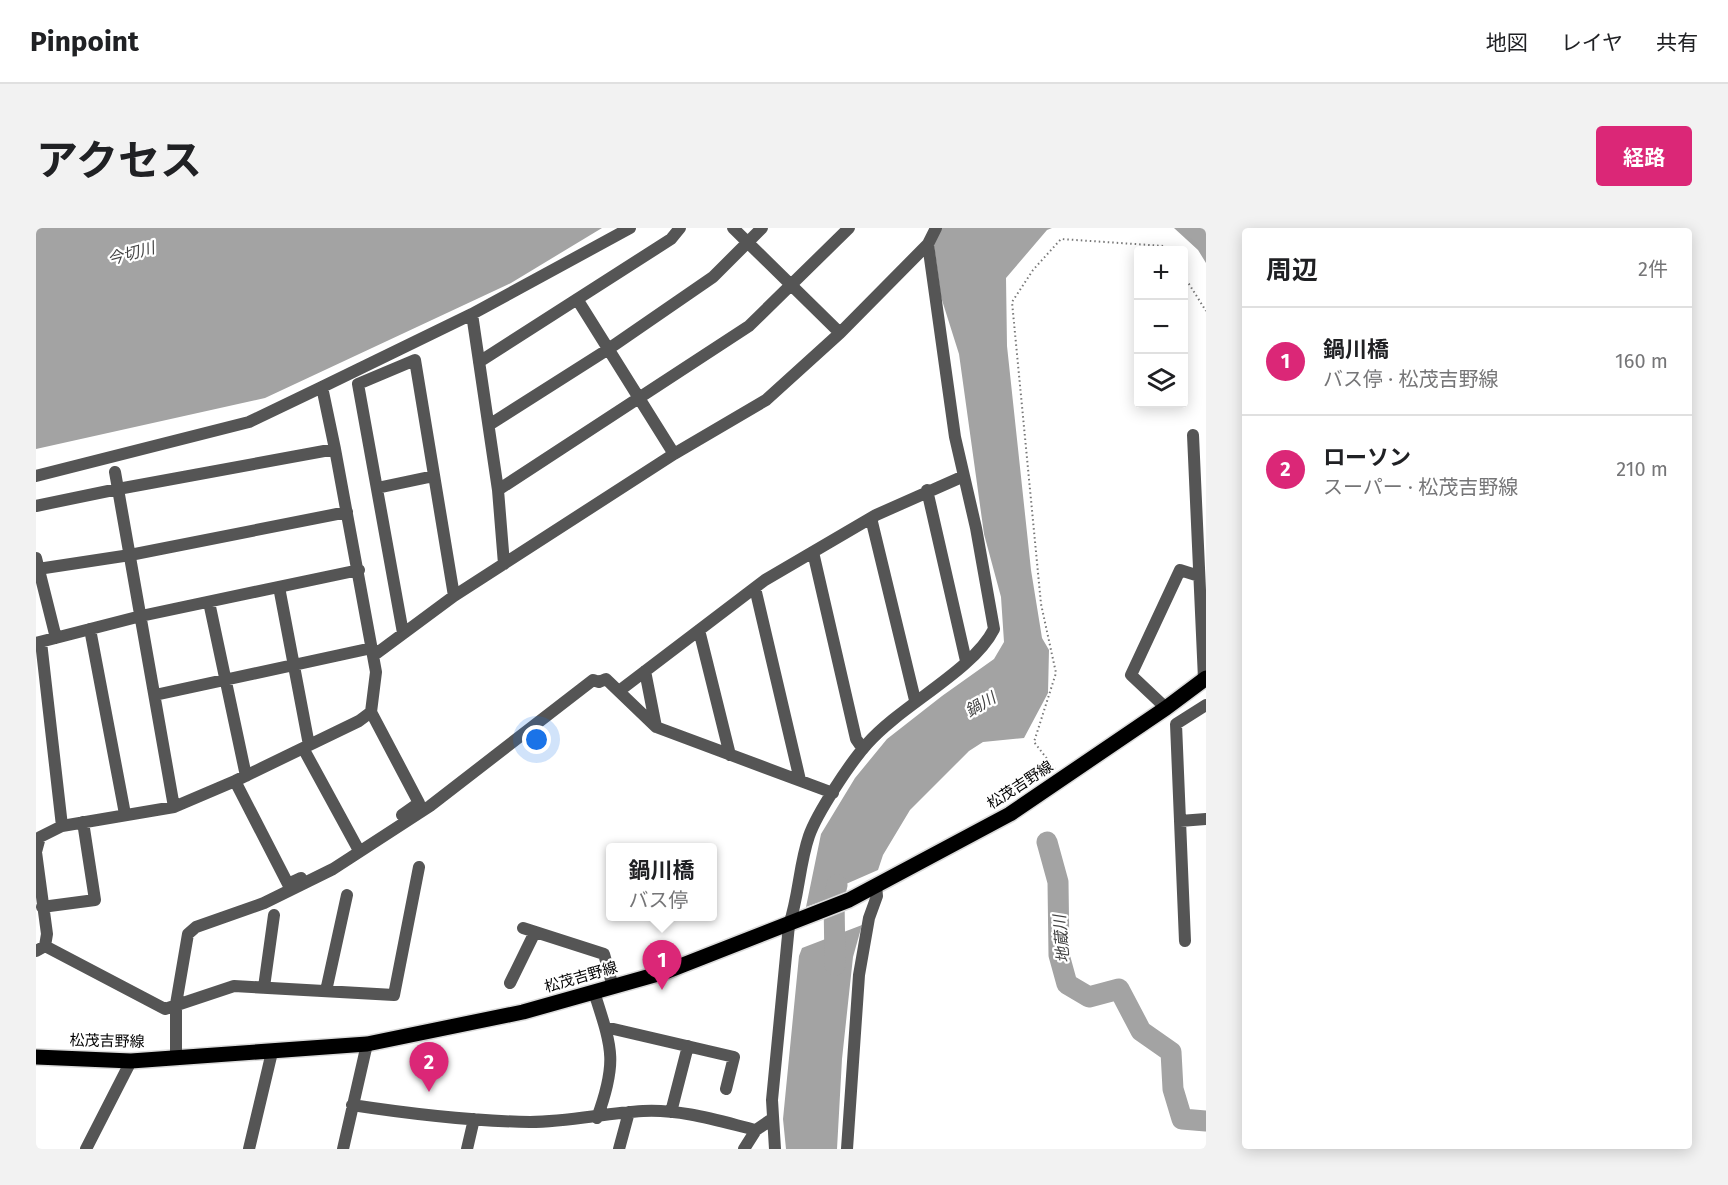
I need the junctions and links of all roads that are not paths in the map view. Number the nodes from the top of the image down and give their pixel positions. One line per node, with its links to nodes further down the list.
1 (630, 228): 11 (street)
2 (681, 228): 10 (street)
3 (733, 228): 7 (street)
4 (762, 228): 7 (street)
5 (849, 228): 9 (street)
6 (936, 228): 8 (street)
7 (748, 243): 9 (street); 13 (street)
8 (928, 244): 12 (street); 24 (street)
9 (791, 285): 12 (street); 16 (street)
10 (577, 299): 13 (street); 14 (street)
11 (471, 314): 14 (street); 15 (street)
12 (840, 333): 20 (street)
13 (608, 350): 16 (street); 17 (street)
14 (479, 362): 17 (street)
15 (322, 387): 19 (street); 22 (street)
16 (638, 397): 20 (street); 27 (street)
17 (489, 425): 27 (street)
18 (1193, 435): 37 (street)
19 (335, 449): 26 (street); 30 (street)
20 (674, 454): 35 (street)
21 (115, 472): 26 (street)
22 (36, 476)
23 (434, 476): 25 (street); 25 (street); 40 (street)
24 (964, 476): 28 (street); 49 (street)
25 (377, 488): 45 (street)
26 (118, 489): 29 (street); 33 (street)
27 (498, 490): 35 (street)
28 (927, 490): 31 (street); 49 (street)
29 (36, 506)
30 (347, 512): 33 (street); 36 (street)
31 (871, 518): 32 (street); 56 (street)
32 (813, 552): 39 (street); 62 (street)
33 (130, 555): 34 (street); 42 (street)
34 (37, 564): 46 (street)
35 (504, 564): 40 (street)
36 (359, 570): 38 (street); 48 (street)
37 (1199, 576): 52 (street); 58 (street)
38 (279, 587): 41 (street); 50 (street)
39 (755, 588): 44 (street); 65 (street)
40 (454, 596): 45 (street)
41 (209, 602): 42 (street); 53 (street)
42 (141, 616): 43 (street); 55 (street)
43 (90, 629): 46 (street); 68 (street)
44 (699, 630): 51 (street); 63 (street)
45 (403, 633): 48 (street)
46 (56, 638): 47 (street)
47 (39, 642): 72 (street)
48 (373, 652): 50 (street); 59 (street)
49 (966, 661): 56 (street)
50 (294, 666): 53 (street); 61 (street)
51 (645, 672): 54 (street); 60 (street)
52 (1205, 678): 58 (main road, 松茂吉野線)
53 (225, 679): 55 (street); 64 (street)
54 (619, 691): 60 (street); 87 (street)
55 (154, 695): 67 (street)
56 (915, 700): 62 (street)
57 (1206, 705): 70 (street)
58 (1166, 708): 75 (main road, 松茂吉野線)
59 (371, 712): 61 (street); 73 (street)
60 (656, 727): 63 (street)
61 (306, 746): 64 (street); 73 (street)
62 (863, 749): 66 (street)
63 (730, 755): 65 (street)
64 (240, 779): 67 (street); 73 (street)
65 (800, 780): 66 (street)
66 (833, 793): 79 (street)
67 (174, 807): 68 (street)
68 (125, 814): 71 (street)
69 (1206, 819): 70 (street)
70 (1180, 821): 80 (street)
71 (83, 822): 72 (street); 77 (street)
72 (62, 826): 77 (street)
73 (357, 847)
74 (419, 867): 85 (street)
75 (876, 886): 79 (main road, 松茂吉野線); 110 (street)
76 (347, 895): 85 (street)
77 (42, 908): 81 (street)
78 (274, 915): 83 (street)
79 (789, 925): 84 (main road, 松茂吉野線); 101 (street)
80 (1185, 941)
81 (41, 949): 87 (street)
82 (510, 983): 84 (street)
83 (264, 987): 85 (street); 87 (street)
84 (613, 987): 86 (main road, 松茂吉野線)
85 (326, 991)
86 (594, 992): 88 (street); 89 (main road, 松茂吉野線)
87 (176, 1004): 93 (street)
88 (605, 1027): 90 (street); 99 (street)
89 (367, 1044): 91 (main road, 松茂吉野線); 96 (street)
90 (688, 1046): 95 (street); 98 (street)
91 (272, 1052): 93 (main road, 松茂吉野線); 104 (street)
92 (36, 1057): 94 (main road, 松茂吉野線)
93 (176, 1058): 94 (main road, 松茂吉野線)
94 (131, 1062): 103 (street)
95 (726, 1089)
96 (352, 1105): 100 (street); 105 (street)
97 (629, 1112): 98 (street); 99 (street); 107 (street)
98 (670, 1112): 102 (street)
99 (597, 1118): 100 (street)
100 (474, 1119): 106 (street)
101 (772, 1119): 102 (street); 109 (street)
102 (756, 1130): 108 (street)
103 (86, 1149)
104 (249, 1149)
105 (343, 1149)
106 (467, 1149)
107 (619, 1149)
108 (744, 1149)
109 (775, 1149)
110 (847, 1149)

